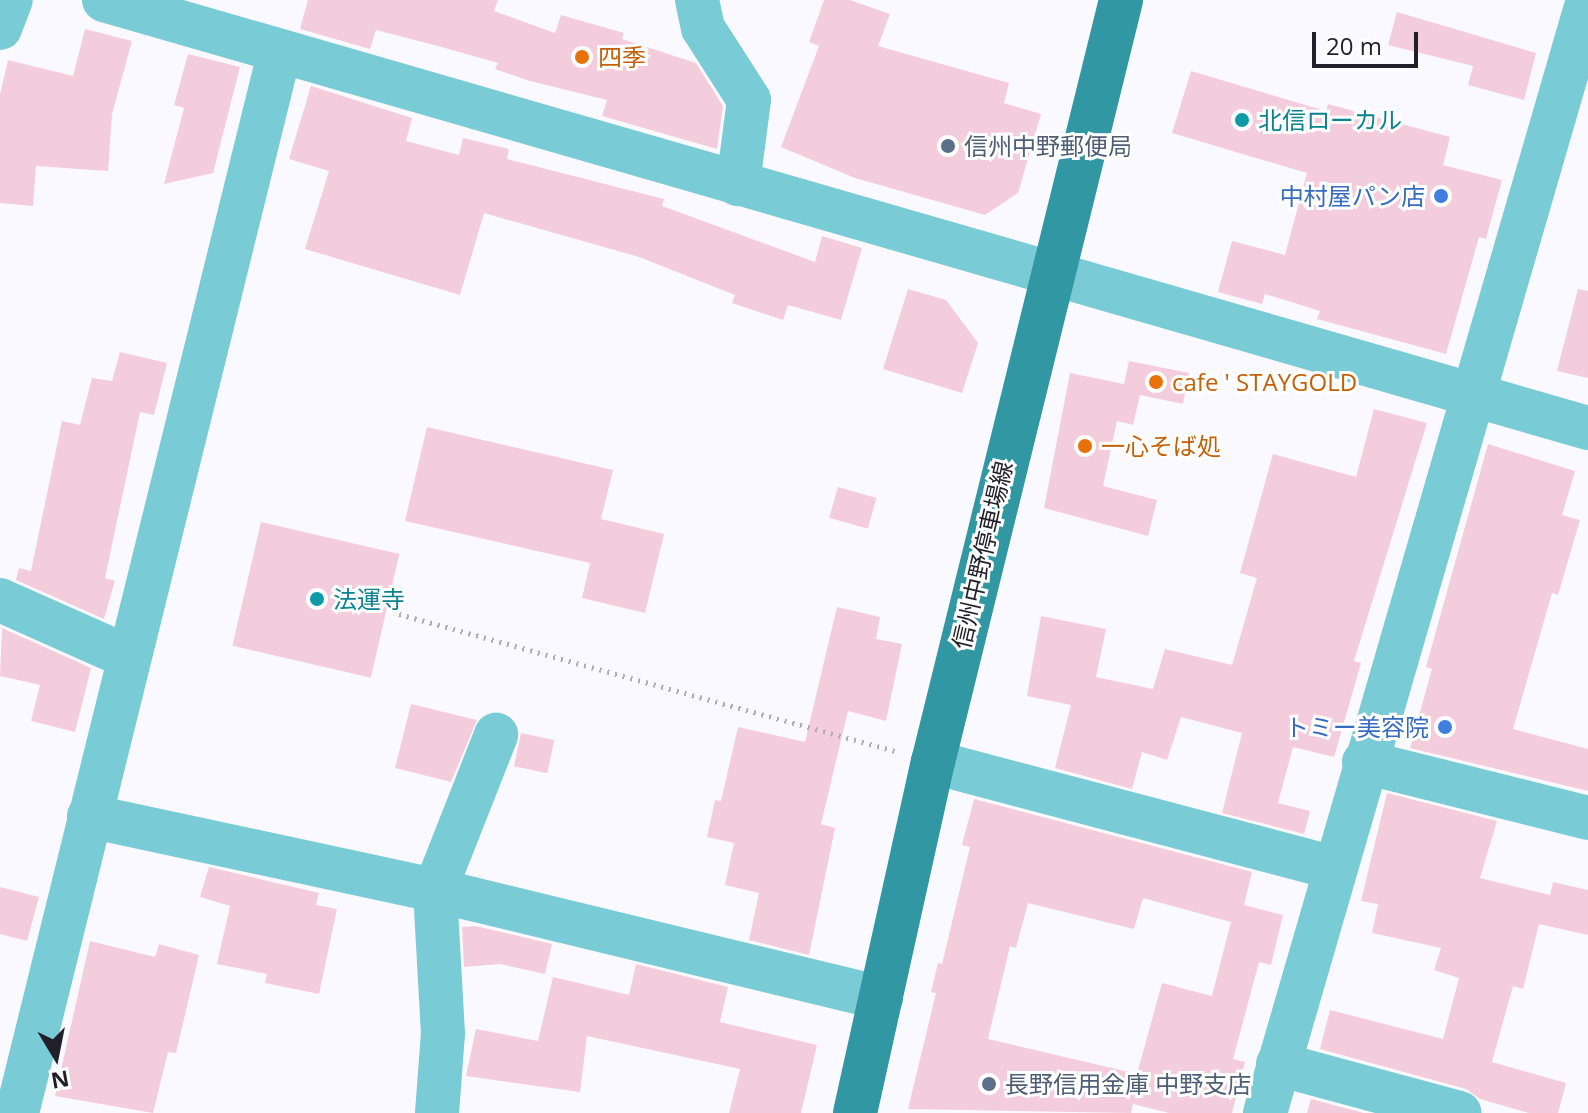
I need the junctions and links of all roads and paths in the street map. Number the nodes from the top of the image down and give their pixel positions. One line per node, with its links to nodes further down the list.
1 (11, 0): 7 (street)
2 (104, 0): 6 (street)
3 (697, 0): 9 (street)
4 (1121, 0): 10 (main road, 信州中野停車場線)
5 (1588, 0): 11 (street)
6 (178, 10): 8 (street)
7 (0, 28)
8 (279, 54): 9 (street); 15 (street)
9 (738, 184): 10 (street)
10 (1051, 269): 11 (street); 17 (main road, 信州中野停車場線)
11 (1475, 395): 12 (street); 18 (street)
12 (1588, 428)
13 (0, 600): 15 (street)
14 (399, 614): 17 (path)
15 (128, 657): 19 (street)
16 (496, 735): 22 (street)
17 (933, 762): 21 (street); 23 (main road, 信州中野停車場線)
18 (1364, 762): 20 (street); 21 (street)
19 (89, 816): 22 (street); 25 (street)
20 (1588, 818)
21 (1333, 868): 24 (street)
22 (435, 890): 23 (street); 26 (street)
23 (881, 998): 27 (main road, 信州中野停車場線)
24 (1278, 1064): 28 (street); 29 (street)
25 (17, 1113)
26 (437, 1113)
27 (855, 1113)
28 (1265, 1113)
29 (1460, 1113)

